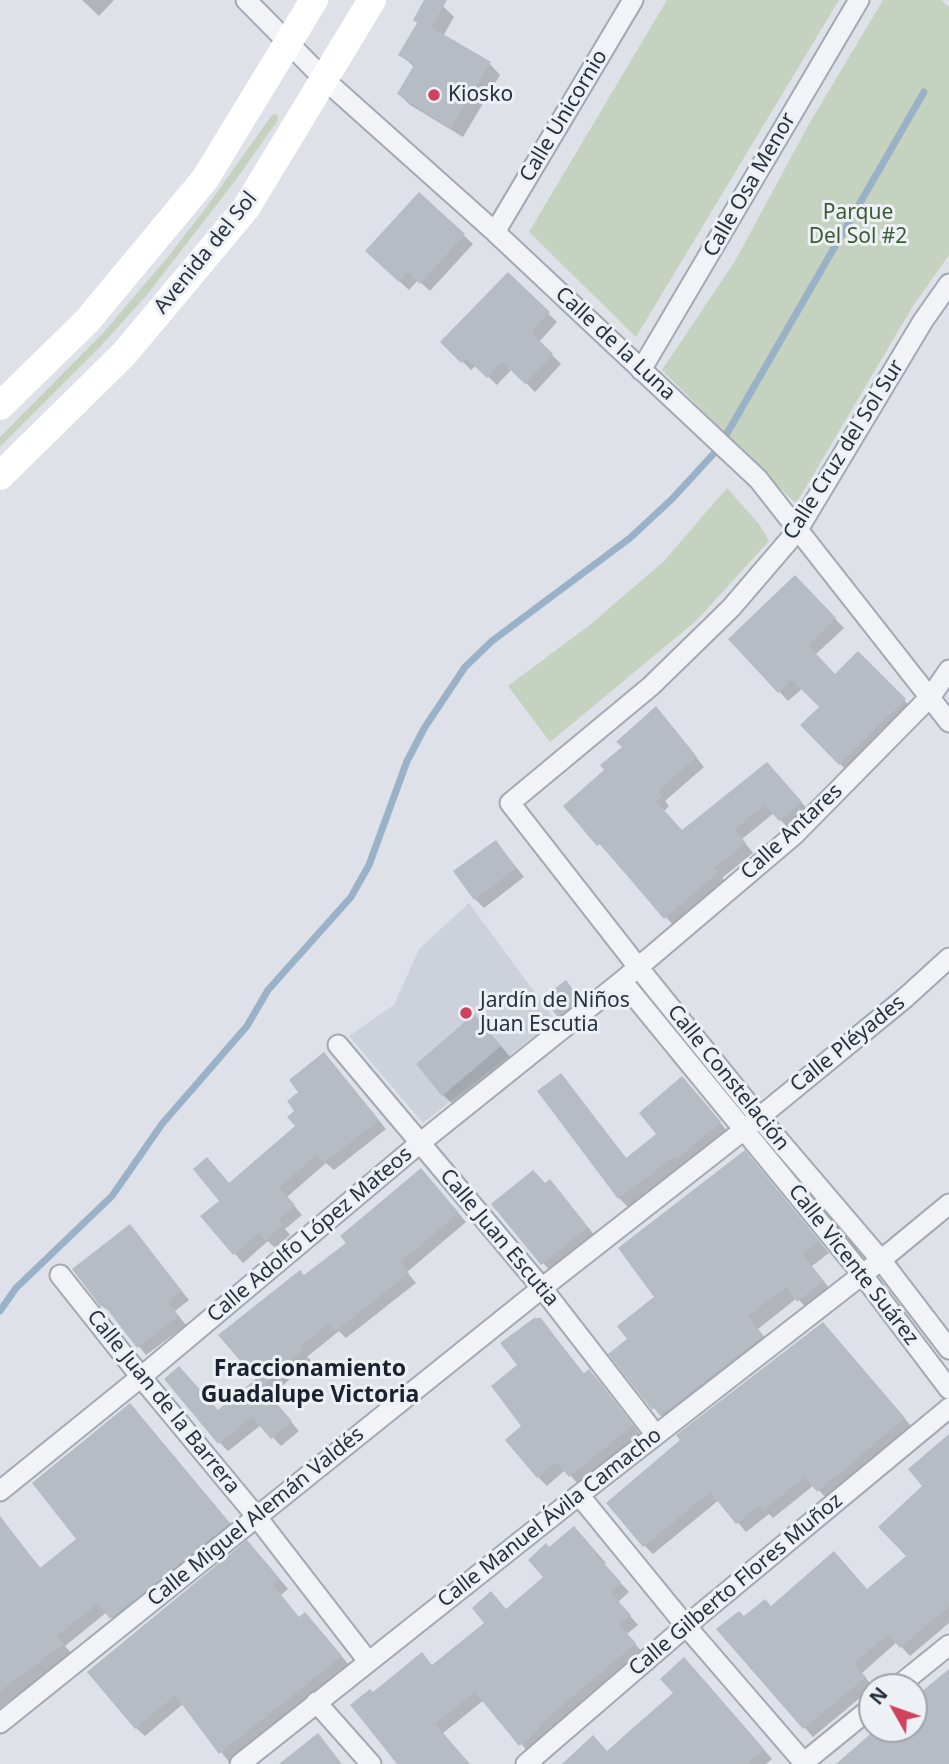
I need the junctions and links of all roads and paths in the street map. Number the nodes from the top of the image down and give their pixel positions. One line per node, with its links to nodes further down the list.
1 (246, 0): 6 (street, Calle de la Luna)
2 (314, 0): 6 (street)
3 (372, 0): 7 (street, Avenida del Sol)
4 (633, 0): 8 (street, Calle Unicornio)
5 (859, 0): 10 (street, Calle Osa Menor)
6 (288, 43): 7 (street, Calle de la Luna); 11 (street)
7 (325, 80): 8 (street, Calle de la Luna); 12 (street, Avenida del Sol)
8 (495, 232): 10 (street, Calle de la Luna)
9 (949, 284): 13 (street, Calle Cruz del Sol Sur)
10 (641, 370): 13 (street, Calle de la Luna)
11 (0, 406)
12 (0, 476)
13 (797, 531): 15 (street, Calle de la Luna); 17 (street, Calle Cruz del Sol Sur)
14 (949, 670): 15 (street, Calle Antares)
15 (931, 696): 16 (street, Calle de la Luna); 19 (street, Calle Antares)
16 (949, 722)
17 (510, 803): 19 (street, Calle Constelación)
18 (949, 958): 22 (street, Calle Pléyades)
19 (638, 967): 20 (street, Calle Antares); 22 (street, Calle Constelación)
20 (622, 981): 22 (street, Calle Vicente Suárez); 23 (street, Calle Adolfo López Mateos)
21 (338, 1045): 23 (street, Calle Juan Escutia)
22 (752, 1123): 25 (street, Calle Constelación); 26 (street, Calle Vicente Suárez); 28 (street, Calle Miguel Alemán Valdés)
23 (420, 1143): 28 (street, Calle Juan Escutia); 30 (street, Calle Adolfo López Mateos)
24 (949, 1203): 25 (street, Calle Manuel Ávila Camacho)
25 (881, 1260): 26 (street, Calle Manuel Ávila Camacho); 29 (street, Calle Constelación)
26 (862, 1274): 31 (street, Calle Vicente Suárez); 33 (street, Calle Manuel Ávila Camacho)
27 (60, 1275): 30 (street, Calle Juan de la Barrera)
28 (542, 1288): 33 (street, Calle Juan Escutia); 36 (street, Calle Miguel Alemán Valdés)
29 (949, 1349)
30 (141, 1377): 34 (street, Calle Adolfo López Mateos); 36 (street, Calle Juan de la Barrera)
31 (949, 1389)
32 (949, 1408): 37 (street, Calle Gilberto Flores Muñoz)
33 (656, 1436): 35 (street, Calle Manuel Ávila Camacho)
34 (0, 1491)
35 (579, 1495): 37 (street); 39 (street, Calle Manuel Ávila Camacho)
36 (256, 1516): 39 (street, Calle Juan de la Barrera); 43 (street, Calle Miguel Alemán Valdés)
37 (686, 1626): 44 (street); 47 (street, Calle Gilberto Flores Muñoz)
38 (949, 1644): 40 (street)
39 (368, 1661): 41 (street, Calle Manuel Ávila Camacho)
40 (914, 1673)
41 (316, 1702): 45 (street, Calle Manuel Ávila Camacho); 46 (street)
42 (858, 1718): 44 (street)
43 (0, 1723)
44 (803, 1763)
45 (240, 1764)
46 (371, 1764)
47 (526, 1764)

